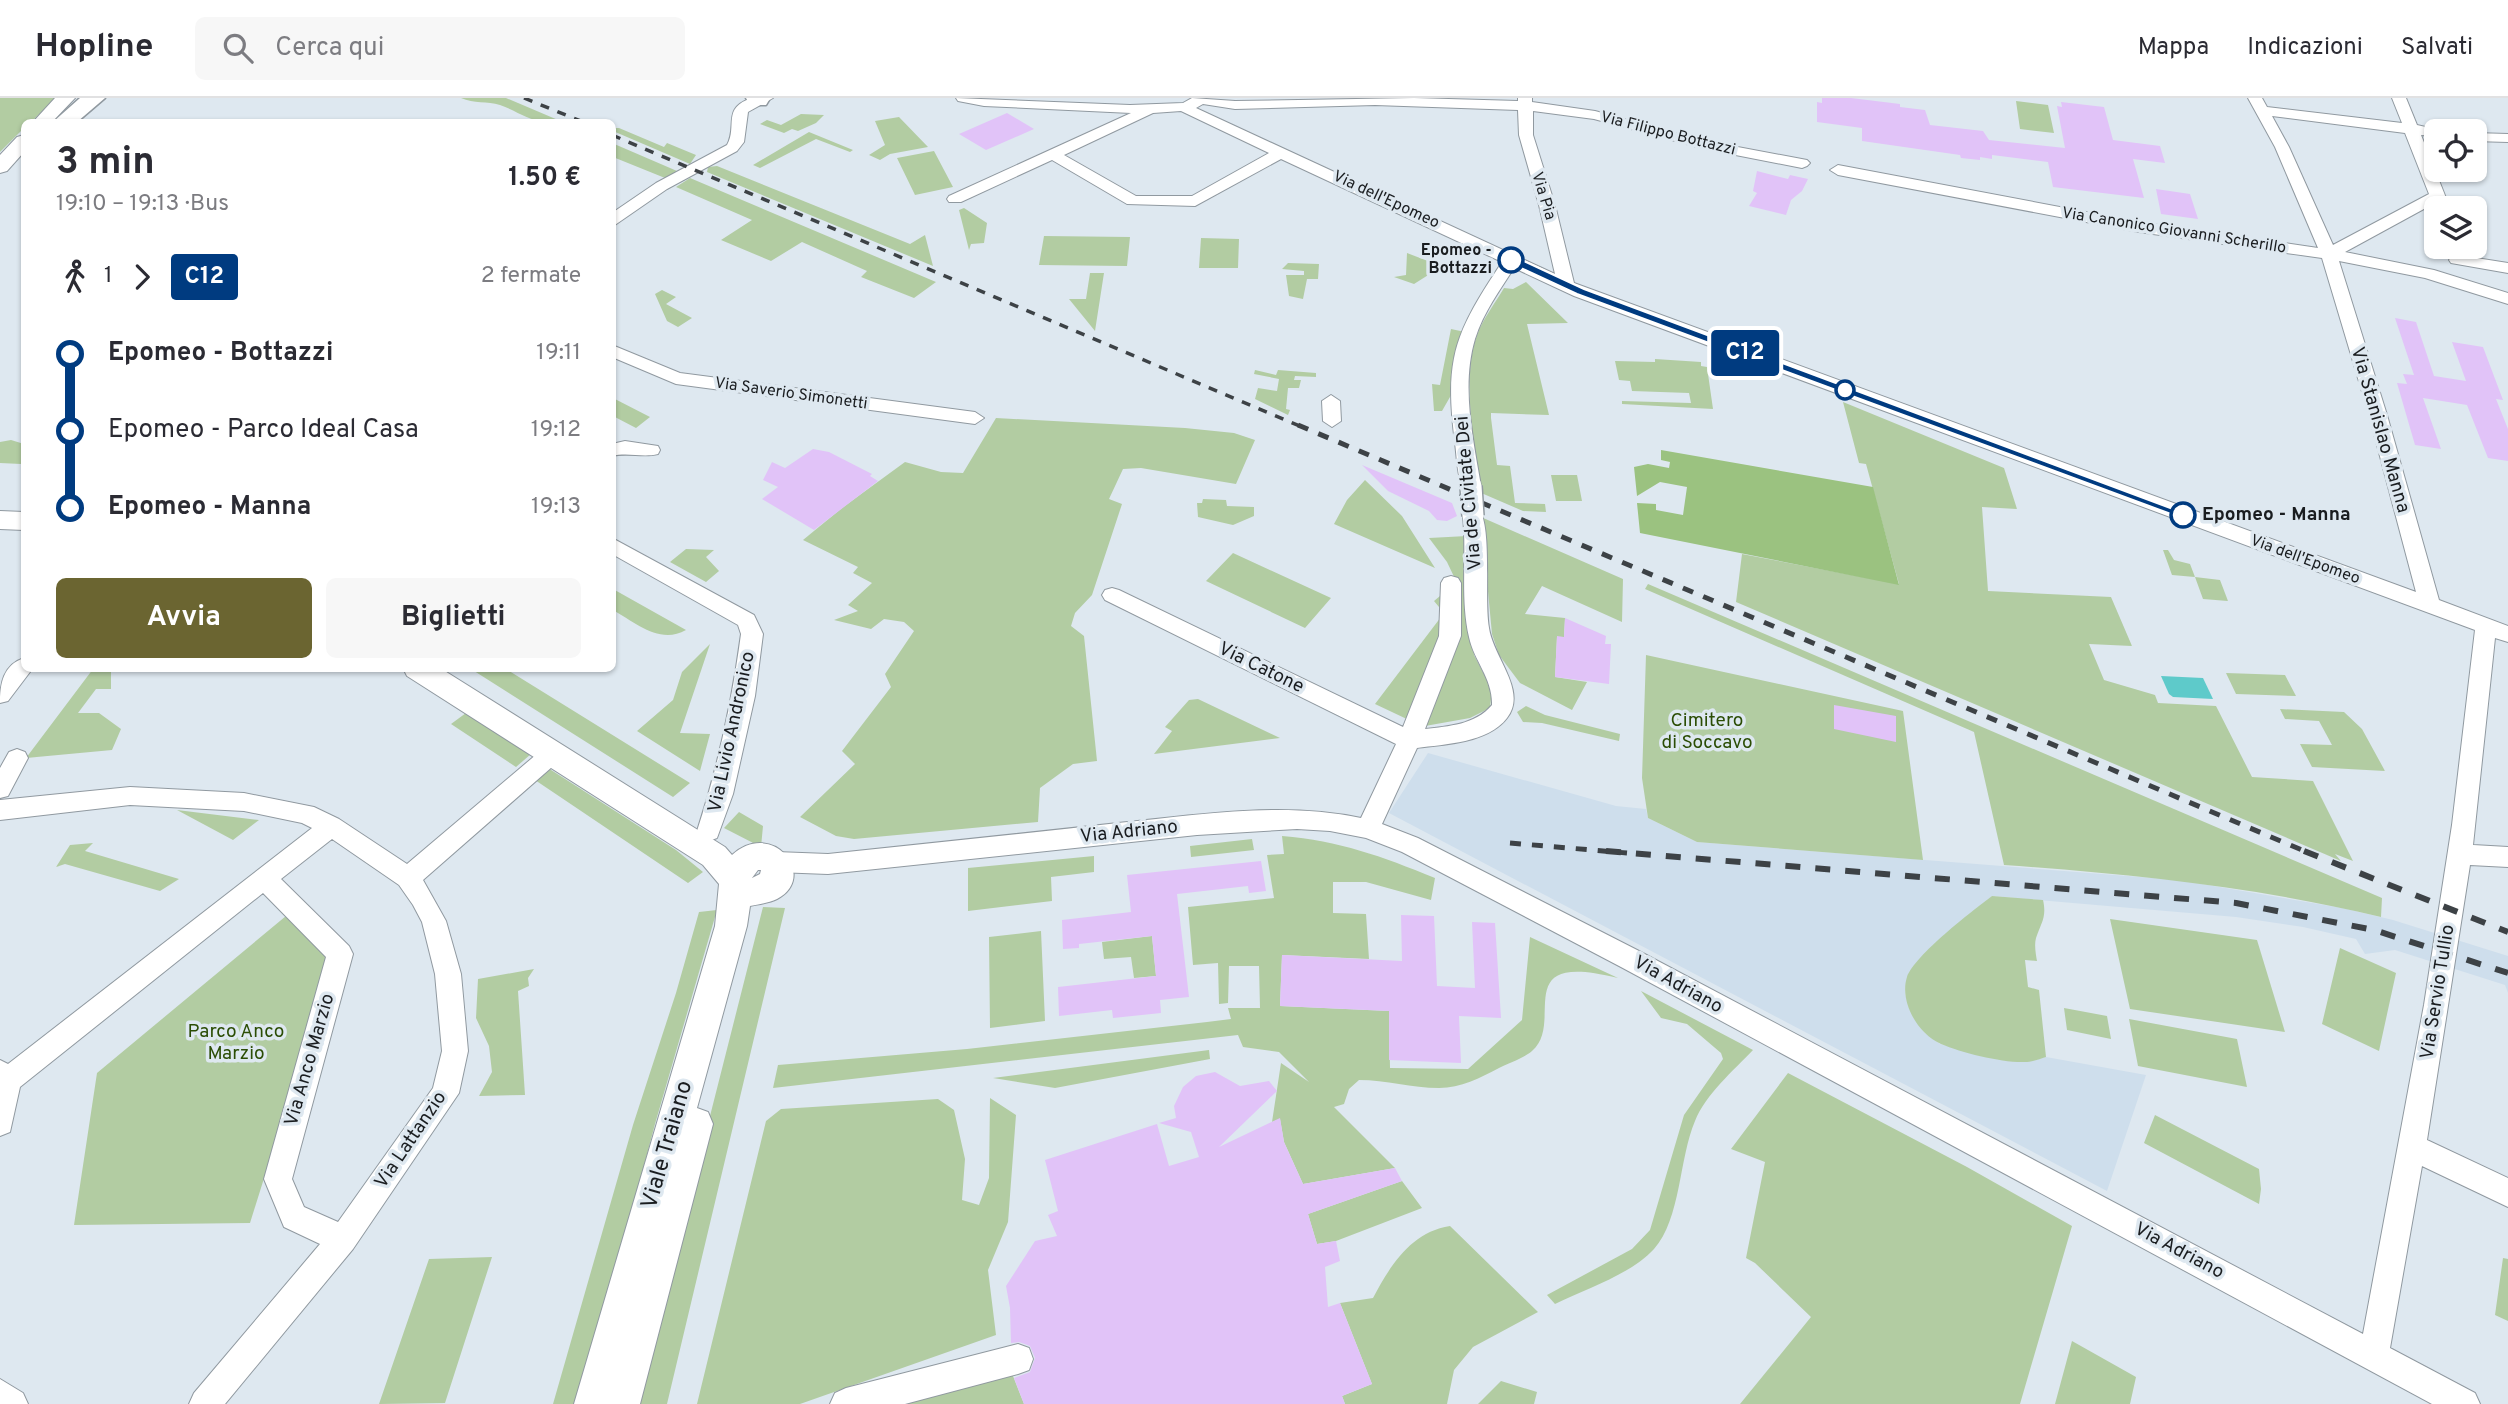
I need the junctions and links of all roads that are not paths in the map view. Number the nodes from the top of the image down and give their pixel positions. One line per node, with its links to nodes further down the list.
1 (66, 98): 10 (main road)
2 (80, 98): 11 (main road)
3 (94, 98): 12 (highway)
4 (964, 98): 7 (street)
5 (2399, 98): 13 (street)
6 (760, 99): 28 (street)
7 (1178, 102): 8 (street, Via Filippo Bottazzi); 18 (street, Via dell'Epomeo); 19 (street)
8 (1525, 102): 21 (street, Via Filippo Bottazzi); 35 (street, Via Pia)
9 (2260, 104): 13 (street); 29 (street, Via Stanislao Manna)
10 (45, 119)
11 (61, 119)
12 (68, 119)
13 (2412, 130): 14 (street); 25 (street)
14 (2424, 131)
15 (2487, 137): 16 (street)
16 (2508, 138)
17 (21, 144): 22 (main road)
18 (1282, 152): 19 (street); 32 (street, Via dell'Epomeo)
19 (1052, 155): 26 (street)
20 (21, 161): 24 (main road)
21 (1802, 163)
22 (0, 167)
23 (1838, 170): 29 (street, Via Canonico Giovanni Scherillo)
24 (0, 183)
25 (2437, 196)
26 (955, 199)
27 (2424, 209): 29 (street)
28 (616, 219)
29 (2329, 254): 34 (street, Via Canonico Giovanni Scherillo); 50 (street, Via Stanislao Manna)
30 (2456, 259): 34 (street)
31 (2476, 259): 33 (street)
32 (1511, 260): 35 (street, Via dell'Epomeo); 56 (street, Via de Civitate Dei, bridge)
33 (2508, 268)
34 (2461, 282): 36 (street, Via Canonico Giovanni Scherillo)
35 (1566, 285): 50 (street, Via dell'Epomeo)
36 (2508, 299)
37 (616, 352): 39 (street, Via Saverio Simonetti)
38 (1331, 401): 40 (street)
39 (975, 418)
40 (1332, 421)
41 (616, 449): 42 (street)
42 (651, 450)
43 (0, 520): 44 (main road)
44 (21, 521)
45 (0, 533): 46 (main road)
46 (21, 534)
47 (616, 547): 63 (street, Via Livio Andronico)
48 (1451, 583): 56 (street)
49 (1112, 595): 56 (street, Via Catone)
50 (2430, 606): 51 (street, Via dell'Epomeo)
51 (2497, 630): 64 (street, Via Servio Tullio)
52 (21, 670): 55 (street)
53 (424, 672): 57 (main road)
54 (455, 672): 57 (main road)
55 (0, 695)
56 (1409, 740): 62 (street)
57 (558, 749): 63 (main road); 66 (main road); 68 (street)
58 (17, 758): 59 (street)
59 (0, 789)
60 (0, 810): 61 (street, Via Lattanzio)
61 (331, 826): 67 (street); 68 (street, Via Lattanzio)
62 (1368, 829): 66 (street, Via Adriano); 74 (street, Via Adriano)
63 (709, 831): 66 (main road)
64 (2460, 855): 65 (street); 71 (street, Via Servio Tullio)
65 (2508, 857)
66 (758, 875): 79 (main road, Viale Traiano); 80 (main road, Viale Traiano)
67 (264, 878): 69 (street); 73 (street, Via Anco Marzio)
68 (408, 878): 73 (street, Via Lattanzio)
69 (4, 1076): 70 (street)
70 (0, 1123)
71 (2412, 1147): 72 (street); 74 (street, Via Servio Tullio)
72 (2508, 1193)
73 (343, 1239): 78 (street, Via Lattanzio)
74 (2374, 1355): 82 (street, Via Adriano)
75 (1018, 1359): 81 (street)
76 (0, 1395): 77 (street)
77 (12, 1404)
78 (205, 1404)
79 (594, 1404)
80 (620, 1404)
81 (846, 1404)
82 (2464, 1404)

